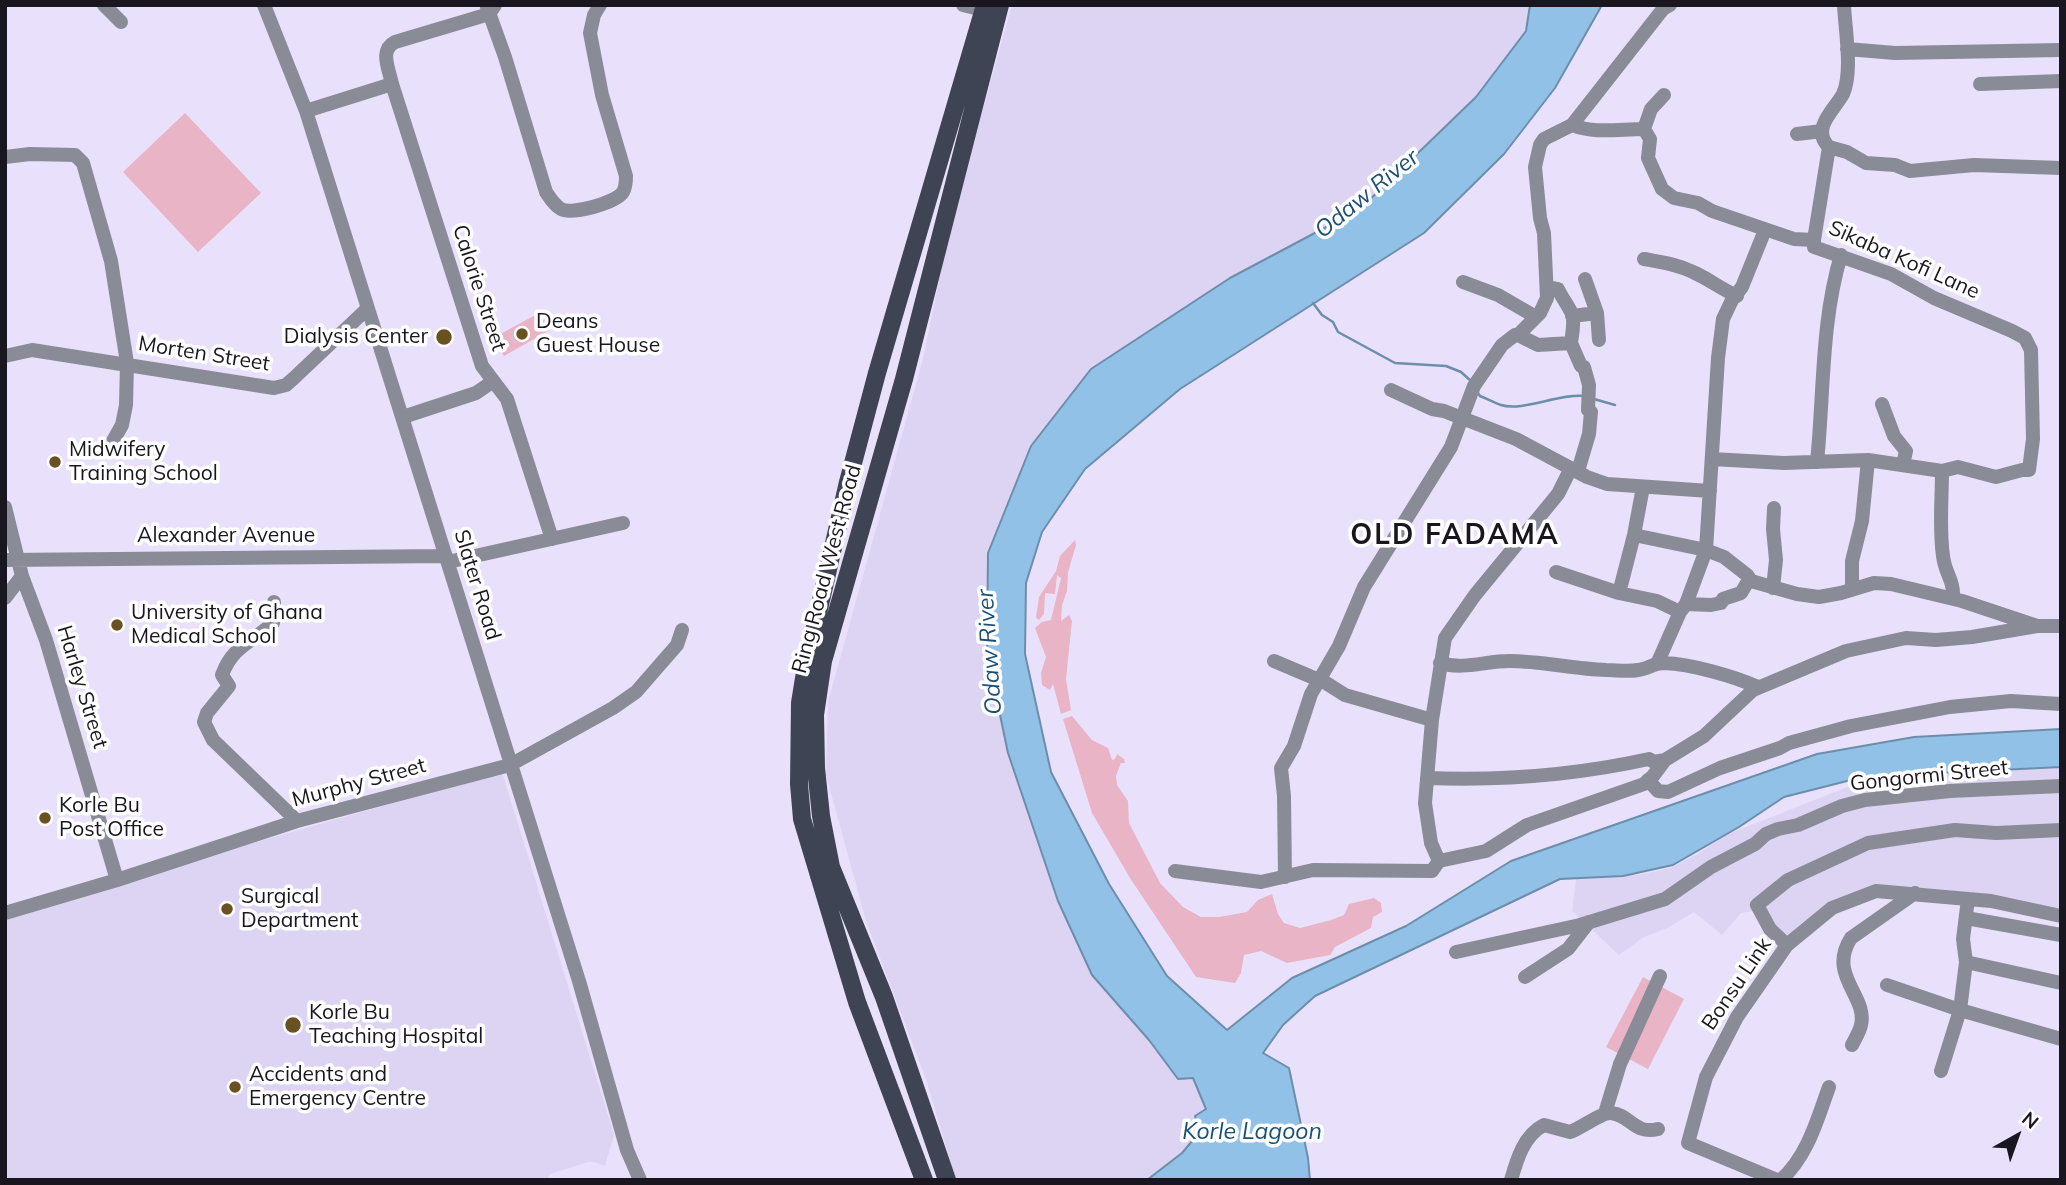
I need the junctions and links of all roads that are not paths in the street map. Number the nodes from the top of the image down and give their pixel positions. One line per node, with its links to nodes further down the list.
1 (104, 5): 9 (street)
2 (264, 5): 16 (street, Slater Road)
3 (600, 5): 8 (street)
4 (963, 5): 7 (street)
5 (1670, 5): 17 (street)
6 (1844, 5): 10 (street)
7 (989, 7): 41 (main road, Ring Road West Road); 42 (main road, Ring Road West Road)
8 (490, 8): 13 (street, Calorie Street)
9 (121, 22)
10 (1847, 49): 11 (street); 18 (street)
11 (2061, 50)
12 (2061, 81): 14 (street)
13 (392, 83): 16 (street); 43 (street, Calorie Street)
14 (1980, 84)
15 (1664, 95): 19 (street)
16 (306, 111): 32 (street, Slater Road)
17 (1572, 125): 19 (street); 30 (street)
18 (1822, 131): 20 (street); 21 (street)
19 (1647, 134): 24 (street, Sikaba Kofi Lane)
20 (1797, 134)
21 (1829, 147): 23 (street); 25 (street)
22 (5, 157): 40 (street)
23 (2061, 168)
24 (1765, 230): 25 (street, Sikaba Kofi Lane); 31 (street)
25 (1814, 240): 26 (street, Sikaba Kofi Lane)
26 (1842, 255): 51 (street); 54 (street, Sikaba Kofi Lane)
27 (1644, 259): 31 (street)
28 (1586, 279): 33 (street)
29 (1464, 282): 35 (street)
30 (1548, 287): 34 (street); 35 (street)
31 (1737, 296): 49 (street)
32 (369, 308): 40 (street, Morten Street); 46 (street, Slater Road)
33 (1597, 313): 34 (street); 37 (street)
34 (1572, 316): 38 (street)
35 (1536, 317): 36 (street)
36 (1518, 335): 38 (street); 47 (street)
37 (1599, 340)
38 (1571, 343): 53 (street)
39 (5, 356): 40 (street, Morten Street)
40 (127, 363): 48 (street)
41 (877, 373): 42 (main road); 119 (main road, Ring Road West Road)
42 (904, 379): 120 (main road, Ring Road West Road)
43 (492, 382): 46 (street); 62 (street, Calorie Street)
44 (1391, 390): 47 (street)
45 (1882, 404): 52 (street)
46 (403, 417): 64 (street, Slater Road)
47 (1462, 417): 53 (street); 82 (street)
48 (113, 441)
49 (1712, 459): 51 (street); 56 (street)
50 (1868, 460): 51 (street); 52 (street); 70 (street)
51 (1817, 462)
52 (1903, 465): 54 (street)
53 (1574, 469): 55 (street); 80 (street)
54 (1942, 471): 73 (street)
55 (1643, 487): 56 (street); 61 (street)
56 (1710, 491): 63 (street)
57 (5, 507): 60 (street, Harley Street)
58 (1774, 508): 69 (street)
59 (622, 523): 62 (street, Alexander Avenue)
60 (8, 526): 65 (street, Harley Street)
61 (1634, 535): 63 (street); 71 (street)
62 (552, 540): 64 (street, Alexander Avenue)
63 (1706, 550): 68 (street); 75 (street)
64 (447, 559): 65 (street, Alexander Avenue); 87 (street, Slater Road)
65 (12, 560): 67 (street, Harley Street)
66 (1556, 572): 71 (street)
67 (22, 576): 72 (street); 96 (street, Harley Street)
68 (1751, 581): 69 (street); 75 (street)
69 (1773, 588): 70 (street)
70 (1852, 589): 73 (street)
71 (1619, 593): 75 (street)
72 (5, 598)
73 (1952, 598): 76 (street)
74 (274, 602): 91 (street)
75 (1683, 608): 81 (street)
76 (2037, 626): 77 (street); 83 (street)
77 (2061, 626)
78 (682, 630): 87 (street, Murphy Street)
79 (1274, 661): 82 (street)
80 (1440, 663): 81 (street); 85 (street)
81 (1657, 664): 83 (street)
82 (1318, 682): 85 (street); 95 (street)
83 (1758, 687): 86 (street)
84 (2061, 704): 89 (street)
85 (1432, 720): 88 (street)
86 (1665, 760): 88 (street); 89 (street)
87 (510, 765): 91 (street, Murphy Street); 118 (street, Slater Road)
88 (1427, 778): 93 (street)
89 (1648, 780): 93 (street)
90 (2061, 786): 102 (street, Gongormi Street)
91 (297, 821): 96 (street, Murphy Street)
92 (2061, 830): 104 (street)
93 (1439, 861): 95 (street)
94 (1175, 871): 95 (street)
95 (1289, 873)
96 (117, 880): 99 (street, Murphy Street)
97 (1915, 893): 98 (street, Bonsu Link); 104 (street, Bonsu Link); 113 (street)
98 (1968, 899): 100 (street, Bonsu Link); 101 (street)
99 (5, 913)
100 (2061, 916)
101 (1966, 918): 103 (street); 106 (street)
102 (1589, 922): 105 (street, Gongormi Street); 108 (street)
103 (2061, 935)
104 (1787, 945): 122 (street, Bonsu Link)
105 (1455, 952)
106 (1966, 962): 109 (street); 111 (street)
107 (1660, 976): 116 (street)
108 (1525, 977)
109 (2061, 983)
110 (1887, 985): 111 (street)
111 (1960, 1010): 112 (street); 114 (street)
112 (2061, 1039)
113 (1852, 1045)
114 (1941, 1071)
115 (1829, 1087): 122 (street)
116 (1605, 1114): 117 (street); 121 (street)
117 (1658, 1129)
118 (640, 1180)
119 (924, 1180)
120 (947, 1180)
121 (1511, 1180)
122 (1779, 1180)

